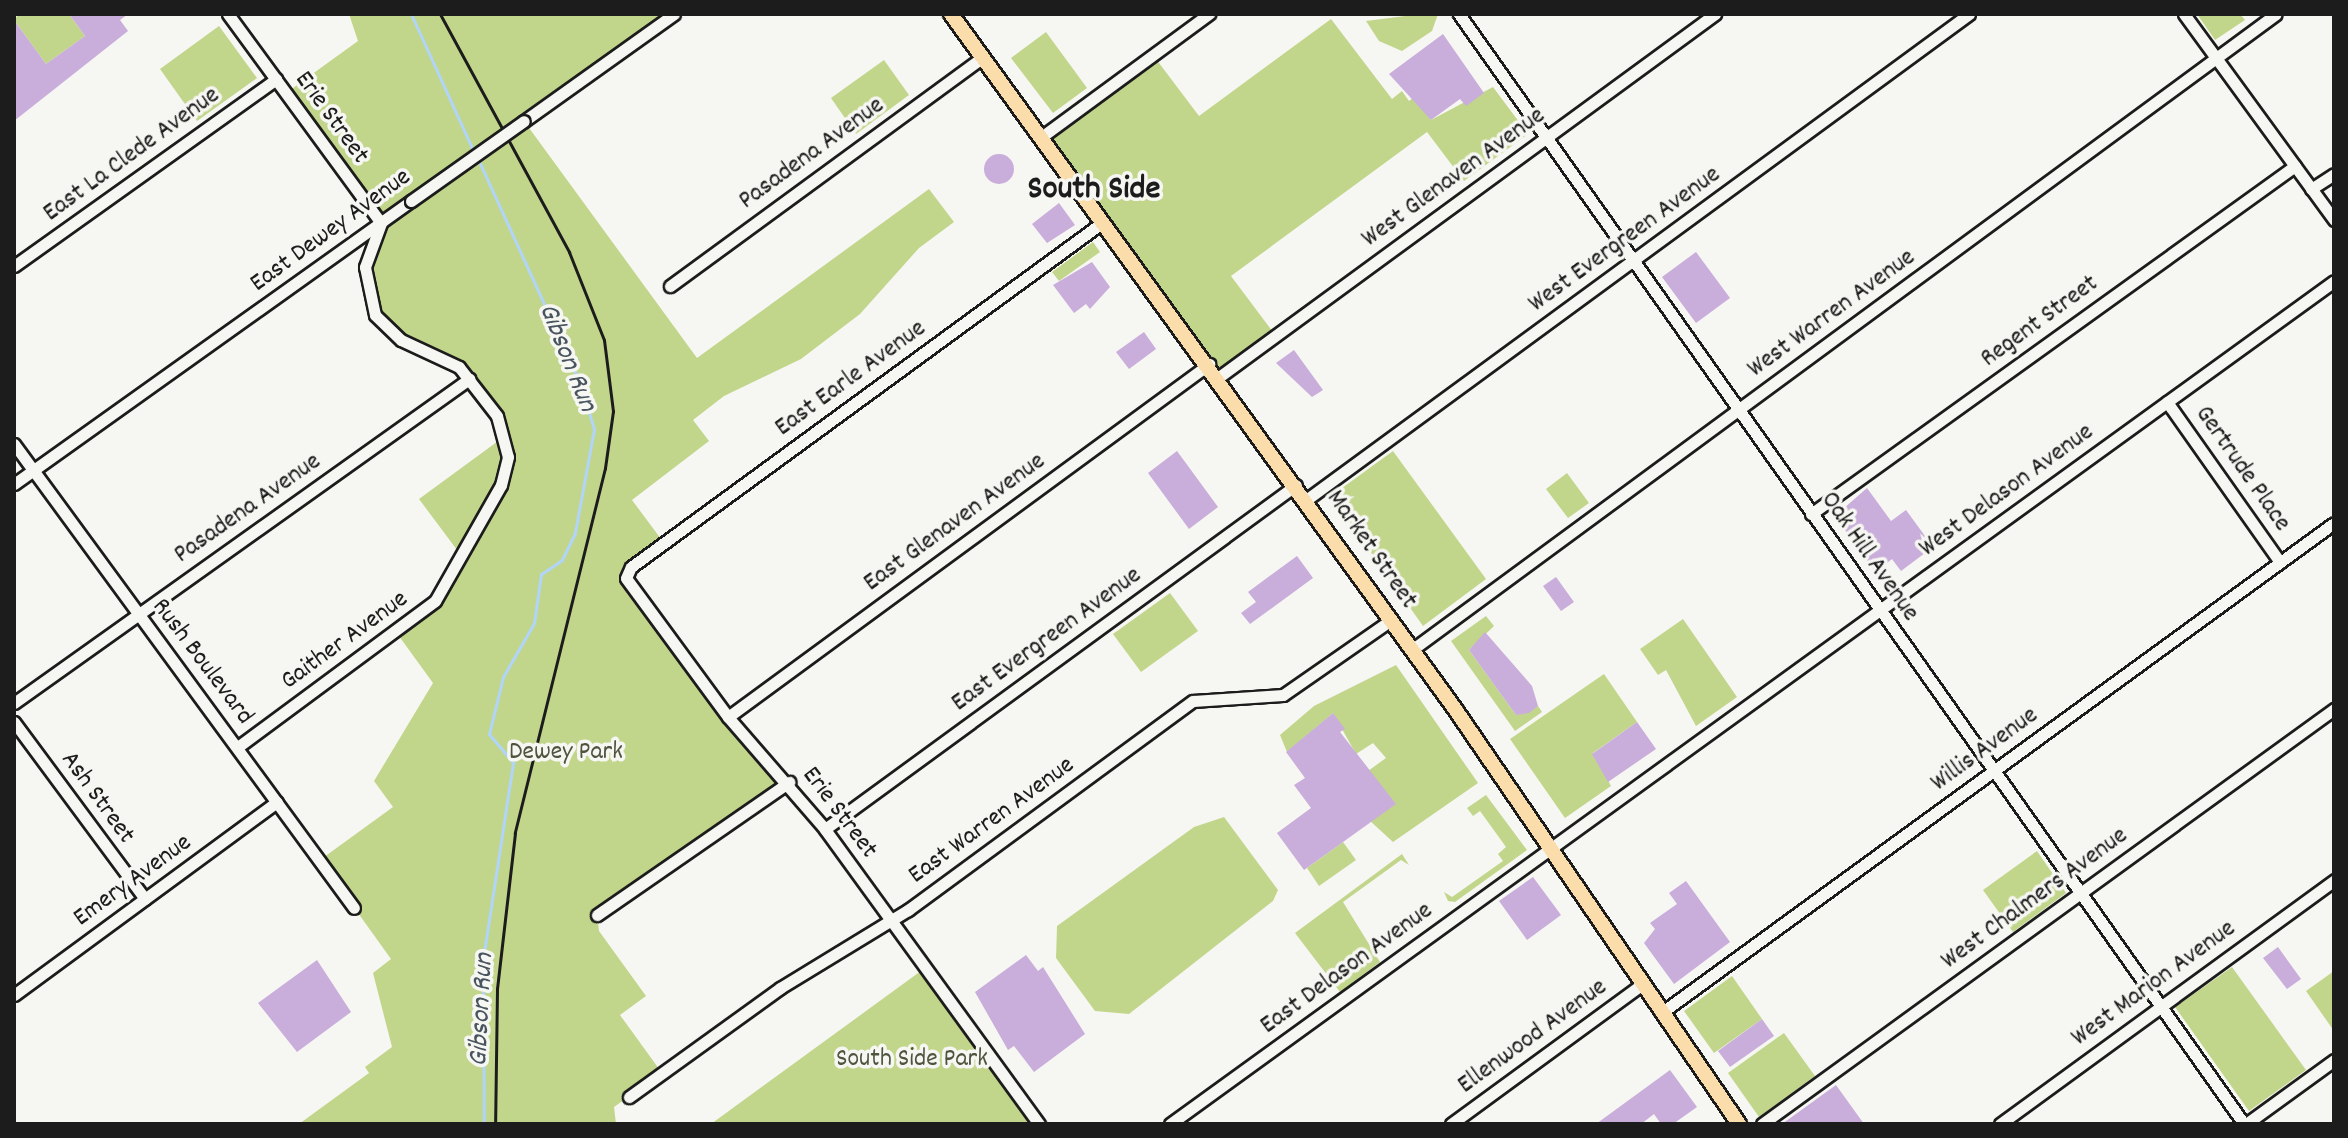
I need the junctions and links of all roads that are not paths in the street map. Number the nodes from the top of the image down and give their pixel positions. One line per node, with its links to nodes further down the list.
1 (228, 14): 12 (street, Erie Street)
2 (674, 14): 20 (street, East Dewey Avenue, bridge)
3 (951, 14): 11 (main road, Market Street)
4 (1209, 14): 13 (street)
5 (1460, 14): 14 (street, Oak Hill Avenue)
6 (1715, 14): 14 (street, West Glenaven Avenue)
7 (1969, 14): 21 (street, West Evergreen Avenue)
8 (2184, 14): 10 (street)
9 (2276, 14): 10 (street, West Warren Avenue)
10 (2214, 56): 15 (street); 29 (street, West Warren Avenue)
11 (980, 59): 13 (main road, Market Street); 24 (street, Pasadena Avenue)
12 (276, 79): 20 (street, Erie Street); 22 (street, East La Clede Avenue)
13 (1040, 138): 19 (main road, Market Street)
14 (1546, 138): 21 (street, Oak Hill Avenue); 26 (street, West Glenaven Avenue)
15 (2295, 166): 17 (street); 35 (street, Regent Street)
16 (2334, 174): 17 (street)
17 (2311, 189): 18 (street)
18 (2334, 220)
19 (1103, 222): 25 (main road, Market Street); 38 (street, East Earle Avenue)
20 (381, 223): 27 (street); 31 (street, East Dewey Avenue)
21 (1633, 261): 29 (street, Oak Hill Avenue); 34 (street, West Evergreen Avenue)
22 (14, 266)
23 (2334, 281): 28 (street, West Delason Avenue)
24 (670, 286)
25 (1209, 364): 26 (main road, Market Street); 45 (street, East Glenaven Avenue)
26 (1219, 377): 33 (main road, Market Street)
27 (469, 379): 40 (street, Pasadena Avenue); 47 (street, Gaither Avenue)
28 (2167, 402): 37 (street, Gertrude Place); 39 (street, West Delason Avenue)
29 (1738, 410): 35 (street, Oak Hill Avenue); 42 (street, West Warren Avenue)
30 (14, 444): 31 (street, Rush Boulevard)
31 (33, 470): 32 (street, East Dewey Avenue); 40 (street, Rush Boulevard)
32 (14, 484)
33 (1296, 485): 34 (main road, Market Street); 51 (street, East Evergreen Avenue)
34 (1306, 500): 41 (main road, Market Street)
35 (1811, 514): 39 (street, Oak Hill Avenue)
36 (2334, 523): 37 (street, Willis Avenue)
37 (2280, 562): 48 (street, Willis Avenue)
38 (627, 573): 45 (street, Erie Street)
39 (1879, 611): 48 (street, Oak Hill Avenue); 52 (street, West Delason Avenue)
40 (138, 614): 43 (street, Pasadena Avenue); 47 (street, Rush Boulevard)
41 (1391, 620): 42 (main road, Market Street); 58 (street, East Warren Avenue)
42 (1413, 649): 52 (main road, Market Street)
43 (14, 703)
44 (2334, 709): 54 (street, West Chalmers Avenue)
45 (728, 717): 49 (street, Erie Street)
46 (14, 722): 55 (street, Ash Street)
47 (238, 747): 50 (street, Rush Boulevard)
48 (1993, 772): 54 (street, Oak Hill Avenue); 62 (street, Willis Avenue)
49 (789, 782): 51 (street, Erie Street); 57 (street)
50 (277, 802): 55 (street, Emery Avenue); 56 (street, Rush Boulevard)
51 (825, 829): 58 (street, Erie Street)
52 (1550, 849): 59 (main road, Market Street); 66 (street, East Delason Avenue)
53 (2334, 880): 61 (street, West Marion Avenue)
54 (2080, 894): 61 (street, Oak Hill Avenue); 69 (street, West Chalmers Avenue)
55 (145, 899): 60 (street, Emery Avenue)
56 (354, 908)
57 (597, 915)
58 (891, 921): 64 (street, East Warren Avenue); 65 (street, Erie Street)
59 (1641, 985): 62 (main road, Market Street); 67 (street, Ellenwood Avenue)
60 (14, 995)
61 (2160, 1006): 70 (street, West Marion Avenue); 71 (street, Oak Hill Avenue)
62 (1661, 1013): 68 (main road, Market Street)
63 (2334, 1060): 71 (street)
64 (629, 1097)
65 (1039, 1124)
66 (1170, 1124)
67 (1451, 1124)
68 (1739, 1124)
69 (1762, 1124)
70 (2000, 1124)
71 (2245, 1124)

